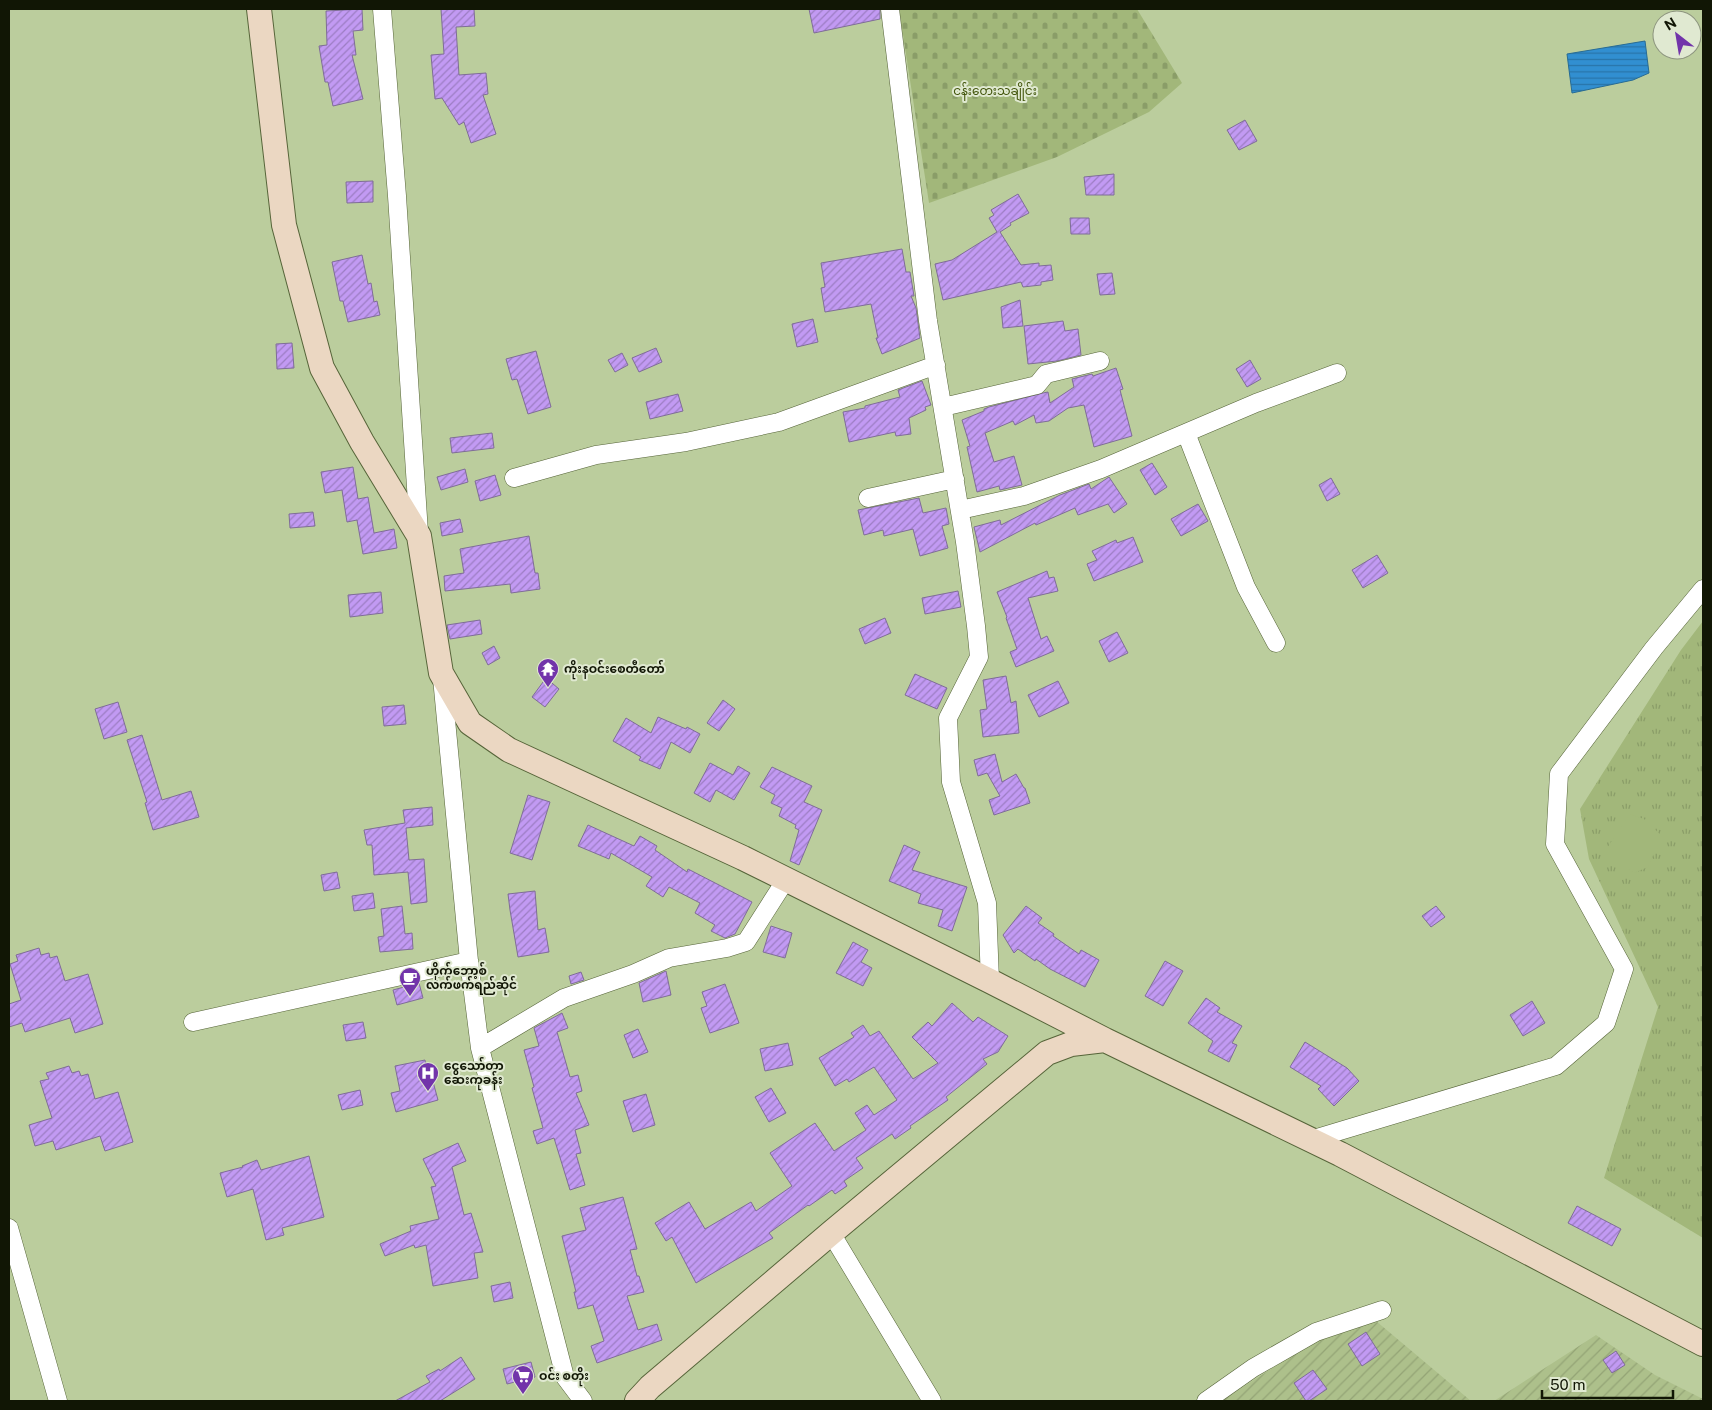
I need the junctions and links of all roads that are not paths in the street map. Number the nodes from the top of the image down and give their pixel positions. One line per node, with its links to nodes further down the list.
1 (258, 9): 13 (main road)
2 (382, 9): 13 (street)
3 (890, 9): 5 (street)
4 (1100, 361): 7 (street)
5 (936, 365): 7 (street); 9 (street)
6 (1337, 373): 8 (street)
7 (943, 407): 10 (street)
8 (1186, 433): 12 (street); 15 (street)
9 (514, 478)
10 (955, 479): 11 (street); 12 (street)
11 (868, 498)
12 (960, 510): 19 (street)
13 (419, 536): 16 (main road)
14 (1703, 589): 23 (street)
15 (1276, 643)
16 (441, 673): 17 (main road); 18 (street)
17 (785, 880): 19 (main road); 22 (street)
18 (469, 961): 20 (street); 22 (street)
19 (990, 981): 21 (main road)
20 (193, 1022)
21 (1105, 1040): 23 (main road); 25 (main road)
22 (480, 1048): 29 (street)
23 (1310, 1140): 27 (main road)
24 (9, 1228): 28 (street)
25 (831, 1232): 30 (main road); 31 (street)
26 (1382, 1310): 32 (street)
27 (1703, 1344)
28 (58, 1401)
29 (583, 1401)
30 (637, 1401)
31 (932, 1401)
32 (1206, 1401)

